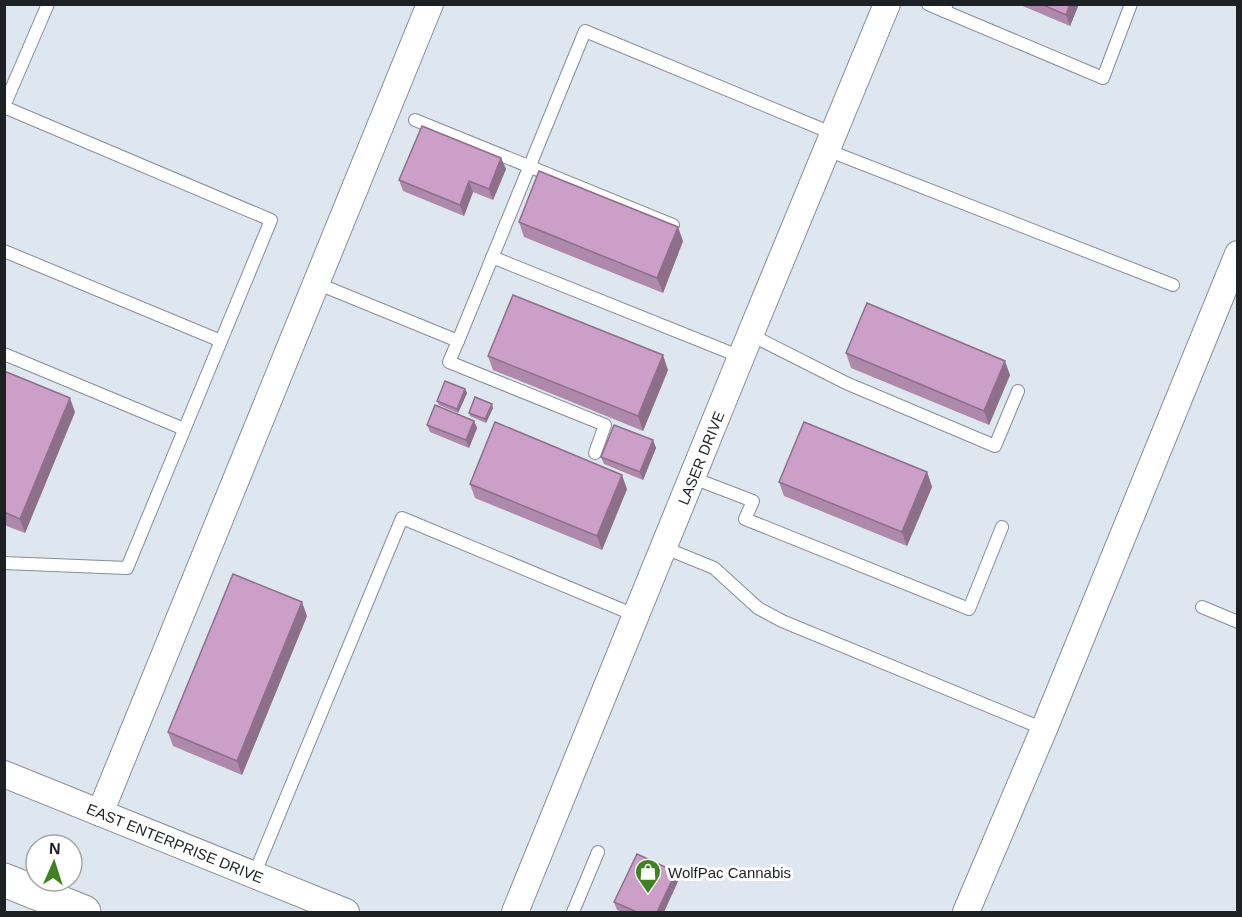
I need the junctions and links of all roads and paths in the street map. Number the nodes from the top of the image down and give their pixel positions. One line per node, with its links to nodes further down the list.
1 (48, 4): 7 (lane)
2 (430, 4): 15 (street)
3 (887, 4): 9 (street, LASER DRIVE)
4 (928, 4): 6 (lane)
5 (1131, 4): 6 (lane)
6 (945, 8)
7 (4, 106): 17 (lane)
8 (415, 120): 10 (lane)
9 (831, 142): 10 (lane); 16 (lane); 19 (street, LASER DRIVE)
10 (529, 166): 11 (lane); 14 (lane)
11 (673, 225)
12 (4, 250): 17 (lane)
13 (1238, 254): 31 (street)
14 (492, 257): 18 (lane); 19 (lane)
15 (316, 283): 18 (lane); 33 (street)
16 (1173, 285)
17 (221, 341): 22 (lane)
18 (458, 341): 23 (lane)
19 (746, 346): 21 (lane); 24 (street, LASER DRIVE)
20 (4, 354): 22 (lane)
21 (1018, 391)
22 (184, 429): 27 (lane)
23 (595, 453)
24 (693, 478): 25 (lane); 26 (street, LASER DRIVE)
25 (1002, 527)
26 (664, 548): 29 (street, LASER DRIVE); 31 (lane)
27 (4, 564)
28 (1202, 607): 30 (lane)
29 (637, 616): 35 (lane); 39 (street, LASER DRIVE)
30 (1238, 622)
31 (1044, 729): 41 (street)
32 (4, 774): 33 (street, EAST ENTERPRISE DRIVE)
33 (100, 813): 35 (street, EAST ENTERPRISE DRIVE)
34 (598, 852): 40 (lane)
35 (254, 875): 38 (street, EAST ENTERPRISE DRIVE)
36 (4, 880): 37 (highway)
37 (84, 912)
38 (346, 912)
39 (515, 912)
40 (573, 912)
41 (966, 912)

